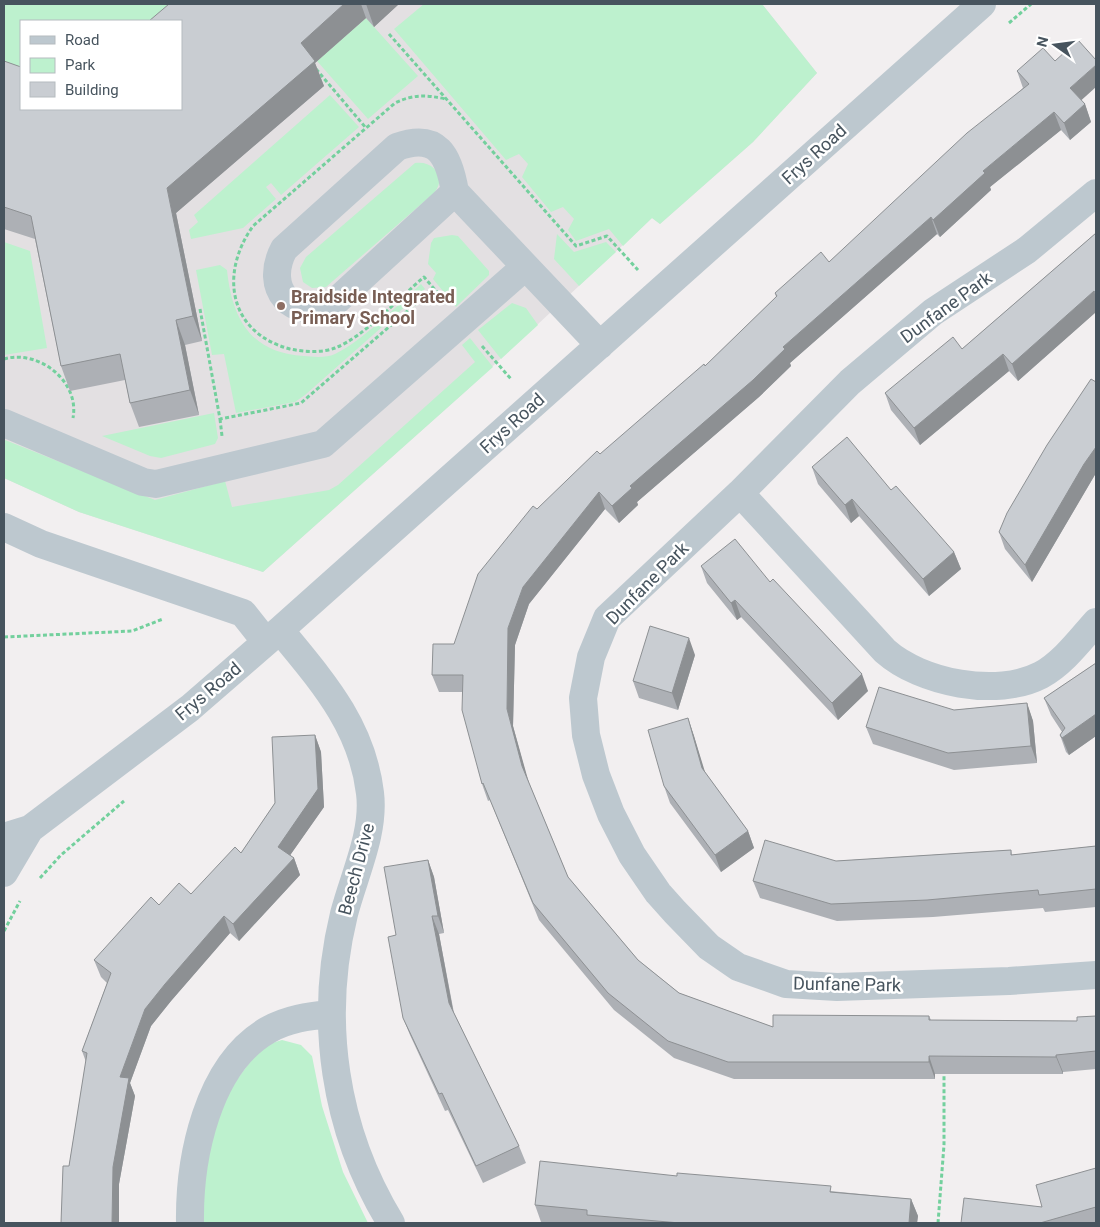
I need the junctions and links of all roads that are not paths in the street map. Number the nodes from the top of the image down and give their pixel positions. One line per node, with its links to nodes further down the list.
1 (982, 4): 5 (street, Frys Road)
2 (455, 192): 2 (street); 4 (street)
3 (1096, 193): 7 (street, Dunfane Park)
4 (525, 267): 5 (street); 6 (street)
5 (600, 345): 10 (street, Frys Road)
6 (4, 423)
7 (740, 493): 9 (street); 14 (street, Dunfane Park)
8 (4, 527): 10 (street, Beech Drive)
9 (1096, 622)
10 (273, 636): 11 (street, Frys Road); 15 (street, Beech Drive)
11 (30, 829): 12 (street, Frys Road); 13 (street, Frys Road)
12 (4, 837)
13 (4, 873)
14 (1096, 975)
15 (330, 1014): 16 (street); 17 (street, Beech Drive)
16 (190, 1223)
17 (391, 1223)

